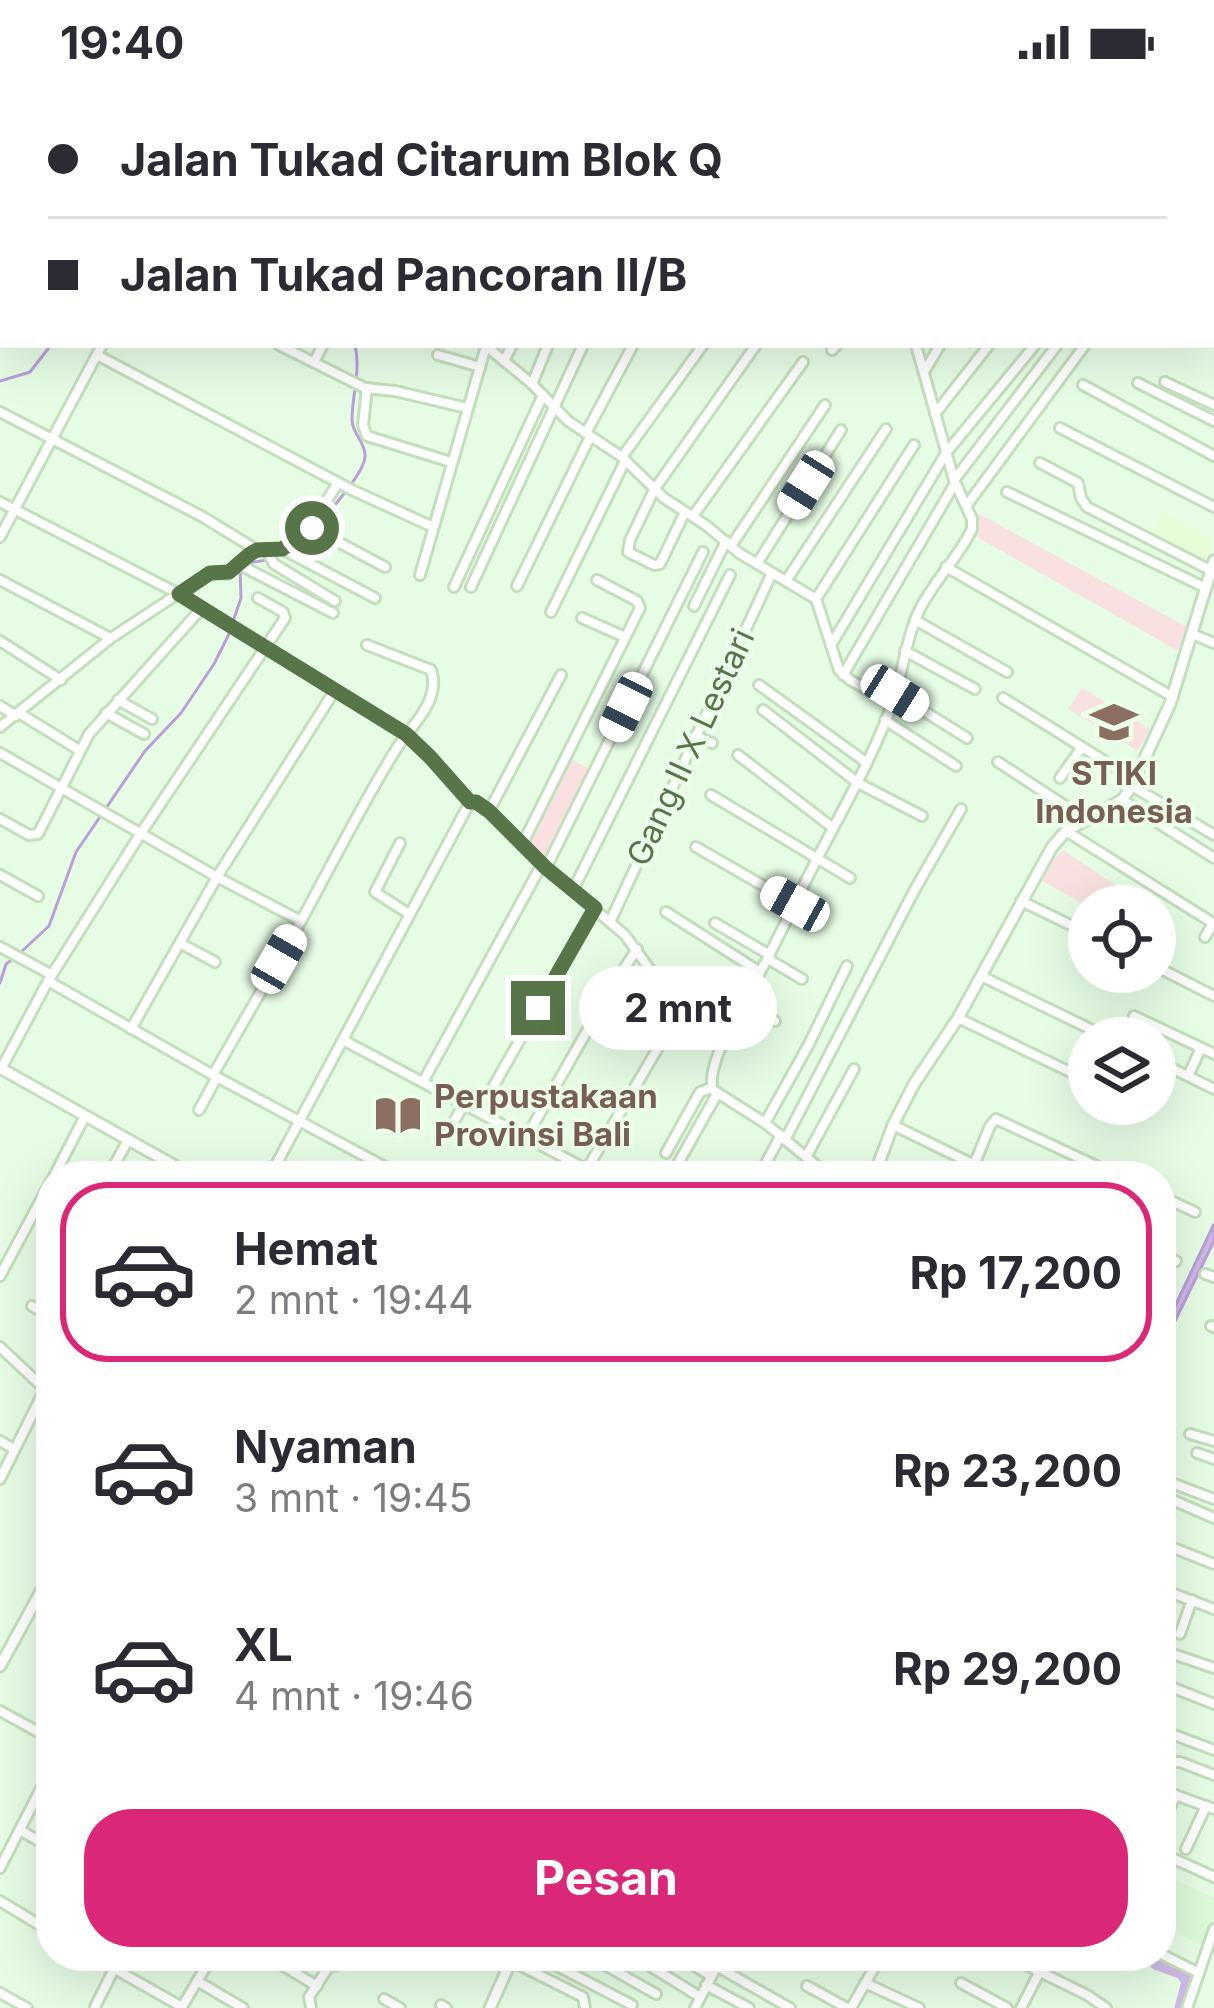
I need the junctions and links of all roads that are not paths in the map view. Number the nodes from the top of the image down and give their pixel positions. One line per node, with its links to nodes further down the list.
1 (101, 348): 19 (street)
2 (286, 348): 21 (street)
3 (321, 348): 21 (street)
4 (485, 348): 23 (street)
5 (489, 348): 20 (street)
6 (510, 348): 20 (street)
7 (547, 348): 27 (street)
8 (582, 348): 33 (street)
9 (632, 348): 41 (street)
10 (701, 348): 46 (street)
11 (754, 348): 51 (street)
12 (917, 348): 24 (street)
13 (938, 348): 24 (street)
14 (986, 348): 36 (street)
15 (1033, 348): 44 (street)
16 (1055, 348): 49 (street)
17 (1083, 348): 54 (street)
18 (438, 355): 23 (street)
19 (97, 356): 42 (street); 50 (street)
20 (504, 361): 27 (street)
21 (314, 362): 29 (street)
22 (802, 362): 57 (street)
23 (480, 367): 34 (street)
24 (924, 374): 36 (street)
25 (1165, 382): 32 (street)
26 (1138, 383): 37 (street)
27 (532, 384): 30 (street)
28 (1083, 385): 45 (street)
29 (366, 388): 34 (street); 47 (street)
30 (543, 395): 33 (street); 77 (street)
31 (825, 405): 61 (street)
32 (1214, 405)
33 (554, 407): 41 (street); 78 (street)
34 (467, 408): 47 (street)
35 (0, 412): 42 (street)
36 (934, 415): 44 (street)
37 (1214, 421)
38 (1060, 428): 55 (street)
39 (886, 429): 75 (street)
40 (841, 430): 65 (street)
41 (588, 435): 46 (street); 76 (street)
42 (52, 440): 56 (street); 63 (street)
43 (914, 446): 83 (street)
44 (946, 453): 49 (street); 97 (street)
45 (1214, 456)
46 (623, 459): 51 (street); 87 (street)
47 (452, 462): 58 (street)
48 (1040, 463): 69 (street)
49 (955, 482): 54 (street); 102 (street)
50 (340, 483): 58 (street); 59 (street)
51 (654, 490): 57 (street); 57 (street)
52 (1006, 492): 79 (street)
53 (0, 502): 56 (street)
54 (966, 506): 68 (street)
55 (1214, 507)
56 (15, 509): 60 (street); 80 (street)
57 (689, 514): 61 (street)
58 (433, 527): 72 (street)
59 (311, 528): 62 (street); 67 (street)
60 (0, 537)
61 (729, 544): 65 (street); 85 (street)
62 (285, 551): 63 (street); 82 (street)
63 (264, 552): 66 (street); 84 (street)
64 (703, 552): 151 (street)
65 (757, 564): 70 (street)
66 (241, 565): 80 (street); 88 (street)
67 (385, 567)
68 (946, 567): 90 (street); 107 (street)
69 (1213, 568): 79 (street)
70 (772, 573): 75 (street); 120 (street, Gang II X Lestari)
71 (730, 574): 155 (street)
72 (420, 575)
73 (0, 580): 93 (street)
74 (597, 580): 92 (street)
75 (786, 580): 83 (street)
76 (517, 586)
77 (454, 587)
78 (471, 587)
79 (1208, 592): 91 (street)
80 (179, 594): 86 (street); 93 (street)
81 (258, 598): 98 (street)
82 (374, 598)
83 (816, 599): 97 (street)
84 (334, 601)
85 (694, 605)
86 (201, 609): 98 (street); 110 (street)
87 (551, 612)
88 (333, 613)
89 (582, 618): 92 (street)
90 (915, 620): 99 (street); 100 (street)
91 (1192, 634): 95 (street); 107 (street)
92 (625, 637): 147 (street)
93 (111, 638): 103 (street)
94 (0, 641): 103 (street)
95 (1214, 643)
96 (368, 645): 119 (street)
97 (831, 646): 102 (street)
98 (267, 648): 106 (street); 144 (street)
99 (905, 651): 105 (street); 108 (street)
100 (1007, 672)
101 (561, 675): 138 (street)
102 (843, 676): 108 (street)
103 (61, 680): 114 (street)
104 (759, 686): 128 (street)
105 (975, 689)
106 (335, 690): 119 (street); 153 (street)
107 (1173, 697): 132 (street)
108 (894, 698): 116 (street); 121 (street)
109 (1003, 698): 123 (street)
110 (118, 700): 113 (street); 115 (street)
111 (0, 706): 114 (street)
112 (763, 710): 131 (street)
113 (106, 713): 118 (street); 124 (street)
114 (17, 714): 117 (street); 124 (street)
115 (152, 719)
116 (885, 720): 128 (street); 129 (street)
117 (0, 728)
118 (144, 734)
119 (406, 734): 136 (street); 162 (street)
120 (695, 736): 122 (street); 163 (street, Gang II X Lestari)
121 (967, 738)
122 (712, 743)
123 (1082, 747): 130 (street); 132 (street)
124 (79, 750): 133 (street)
125 (0, 753): 133 (street)
126 (738, 754): 142 (street)
127 (998, 762): 141 (street)
128 (867, 763): 131 (street)
129 (956, 766)
130 (1060, 778)
131 (858, 783): 139 (street); 142 (street)
132 (1134, 783): 135 (street); 145 (street)
133 (60, 789): 140 (street); 144 (street)
134 (711, 795): 150 (street)
135 (1122, 800): 141 (street); 149 (street)
136 (470, 802): 138 (street); 161 (street)
137 (961, 809): 208 (street)
138 (489, 811): 147 (street)
139 (922, 816)
140 (0, 818)
141 (1087, 820): 143 (street)
142 (833, 828): 150 (street)
143 (1066, 831): 157 (street); 166 (street)
144 (141, 833): 153 (street); 176 (street)
145 (1214, 836)
146 (400, 843): 161 (street)
147 (522, 845): 151 (street)
148 (696, 847): 158 (street)
149 (1214, 858)
150 (817, 860): 154 (street); 158 (street)
151 (544, 866): 155 (street); 196 (street)
152 (0, 875): 156 (street)
153 (217, 877): 162 (street); 167 (street)
154 (850, 878)
155 (573, 890): 159 (street)
156 (38, 896)
157 (1021, 901): 165 (street); 174 (street)
158 (795, 904): 170 (street)
159 (595, 908): 163 (street); 202 (street)
160 (666, 912): 173 (street)
161 (409, 914): 186 (street)
162 (301, 921): 194 (street)
163 (610, 922): 169 (street)
164 (715, 922): 170 (street)
165 (1068, 924)
166 (1205, 937)
167 (180, 943): 171 (street); 185 (street)
168 (4, 950): 176 (street)
169 (637, 950): 180 (street); 209 (street)
170 (769, 957): 173 (street); 177 (street)
171 (215, 962)
172 (847, 966): 205 (street)
173 (760, 972): 179 (street)
174 (981, 976): 182 (street); 183 (street)
175 (1176, 976): 178 (street)
176 (50, 978): 185 (street); 191 (street)
177 (802, 979)
178 (1214, 995)
179 (742, 1004): 184 (street); 187 (street)
180 (683, 1005): 187 (street); 219 (street)
181 (1134, 1016): 188 (street)
182 (958, 1018): 193 (street); 206 (street)
183 (1068, 1018)
184 (775, 1021)
185 (131, 1029): 194 (street)
186 (343, 1040): 196 (street); 204 (street)
187 (721, 1046): 199 (street)
188 (1201, 1048): 189 (street); 195 (street)
189 (1214, 1054)
190 (854, 1069): 212 (street)
191 (2, 1070): 197 (street); 203 (street)
192 (1176, 1070): 195 (street)
193 (1068, 1071)
194 (215, 1076): 201 (street); 204 (street)
195 (1188, 1076): 198 (street)
196 (423, 1082): 200 (street)
197 (0, 1084)
198 (1214, 1089)
199 (714, 1091): 205 (street); 211 (street); 220 (street)
200 (464, 1104): 202 (street); 207 (street)
201 (199, 1111)
202 (479, 1112): 209 (street)
203 (86, 1117): 210 (street); 213 (street)
204 (300, 1120): 216 (street); 217 (street)
205 (765, 1123): 208 (street)
206 (893, 1125): 223 (street); 224 (street)
207 (448, 1132)
208 (783, 1137): 212 (street); 221 (street)
209 (526, 1138): 218 (street)
210 (128, 1140): 214 (street); 215 (street)
211 (666, 1153)
212 (806, 1157): 222 (street)
213 (61, 1161)
214 (117, 1161)
215 (165, 1161)
216 (278, 1161)
217 (374, 1161)
218 (569, 1161)
219 (598, 1161)
220 (679, 1161)
221 (768, 1161)
222 (811, 1161)
223 (880, 1161)
224 (966, 1161)
225 (976, 1161): 226 (street)
226 (1086, 1161)
227 (1176, 1203): 229 (street)
228 (36, 1207): 230 (street)
229 (1195, 1212)
230 (2, 1270)
231 (32, 1306): 232 (street)
232 (36, 1308)
233 (0, 1348): 234 (street)
234 (36, 1381)
235 (36, 1412): 239 (street)
236 (1190, 1434): 238 (street)
237 (0, 1441): 239 (street)
238 (1214, 1441)
239 (14, 1448): 242 (street)
240 (1197, 1453): 241 (street)
241 (1214, 1459)
242 (0, 1479)
243 (1176, 1485): 244 (street)
244 (1214, 1499)
245 (1176, 1502): 246 (street)
246 (1214, 1517)
247 (1176, 1549): 248 (street)
248 (1214, 1564)
249 (1176, 1594): 251 (street)
250 (36, 1600): 255 (street)
251 (1192, 1600): 252 (street); 253 (street)
252 (1214, 1609)
253 (1180, 1634)
254 (1176, 1655): 256 (street)
255 (0, 1666)
256 (1214, 1668)
257 (1176, 1689): 258 (street)
258 (1214, 1704)
259 (0, 1711): 260 (street)
260 (36, 1731)
261 (1176, 1736): 262 (street)
262 (1214, 1750)
263 (1176, 1762): 264 (street)
264 (1214, 1775)
265 (1176, 1796): 267 (street)
266 (36, 1799): 268 (street)
267 (1210, 1808): 270 (street)
268 (20, 1830): 269 (street); 272 (street)
269 (36, 1839)
270 (1186, 1849)
271 (1176, 1860): 273 (street)
272 (0, 1868)
273 (1214, 1877)
274 (0, 1901): 275 (street)
275 (36, 1922)
276 (1214, 1929): 277 (street)
277 (1211, 1947): 293 (street)
278 (1176, 1962): 293 (street)
279 (113, 1971): 306 (street)
280 (116, 1971): 307 (street)
281 (203, 1971): 295 (street)
282 (292, 1971): 298 (street)
283 (326, 1971): 298 (street)
284 (507, 1971): 305 (street)
285 (536, 1971): 312 (street)
286 (567, 1971): 304 (street)
287 (615, 1971): 301 (street)
288 (658, 1971): 302 (street)
289 (703, 1971): 294 (street)
290 (714, 1971): 294 (street)
291 (872, 1971): 296 (street)
292 (1040, 1971): 319 (street); 320 (street)
293 (1199, 1973): 321 (street)
294 (711, 1976): 302 (street); 314 (street); 315 (street)
295 (197, 1981): 307 (street); 309 (street)
296 (865, 1983): 316 (street); 317 (street)
297 (961, 1983): 318 (street)
298 (317, 1986): 310 (street)
299 (807, 1986): 316 (street)
300 (0, 1994): 308 (street)
301 (656, 1994)
302 (700, 1997): 313 (street)
303 (384, 1999): 311 (street)
304 (632, 2005)
305 (494, 2006)
306 (94, 2007)
307 (182, 2007)
308 (26, 2008)
309 (243, 2008)
310 (311, 2008)
311 (400, 2008)
312 (585, 2008)
313 (695, 2008)
314 (749, 2008)
315 (790, 2008)
316 (849, 2008)
317 (919, 2008)
318 (1007, 2008)
319 (1021, 2008)
320 (1106, 2008)
321 (1187, 2008)

